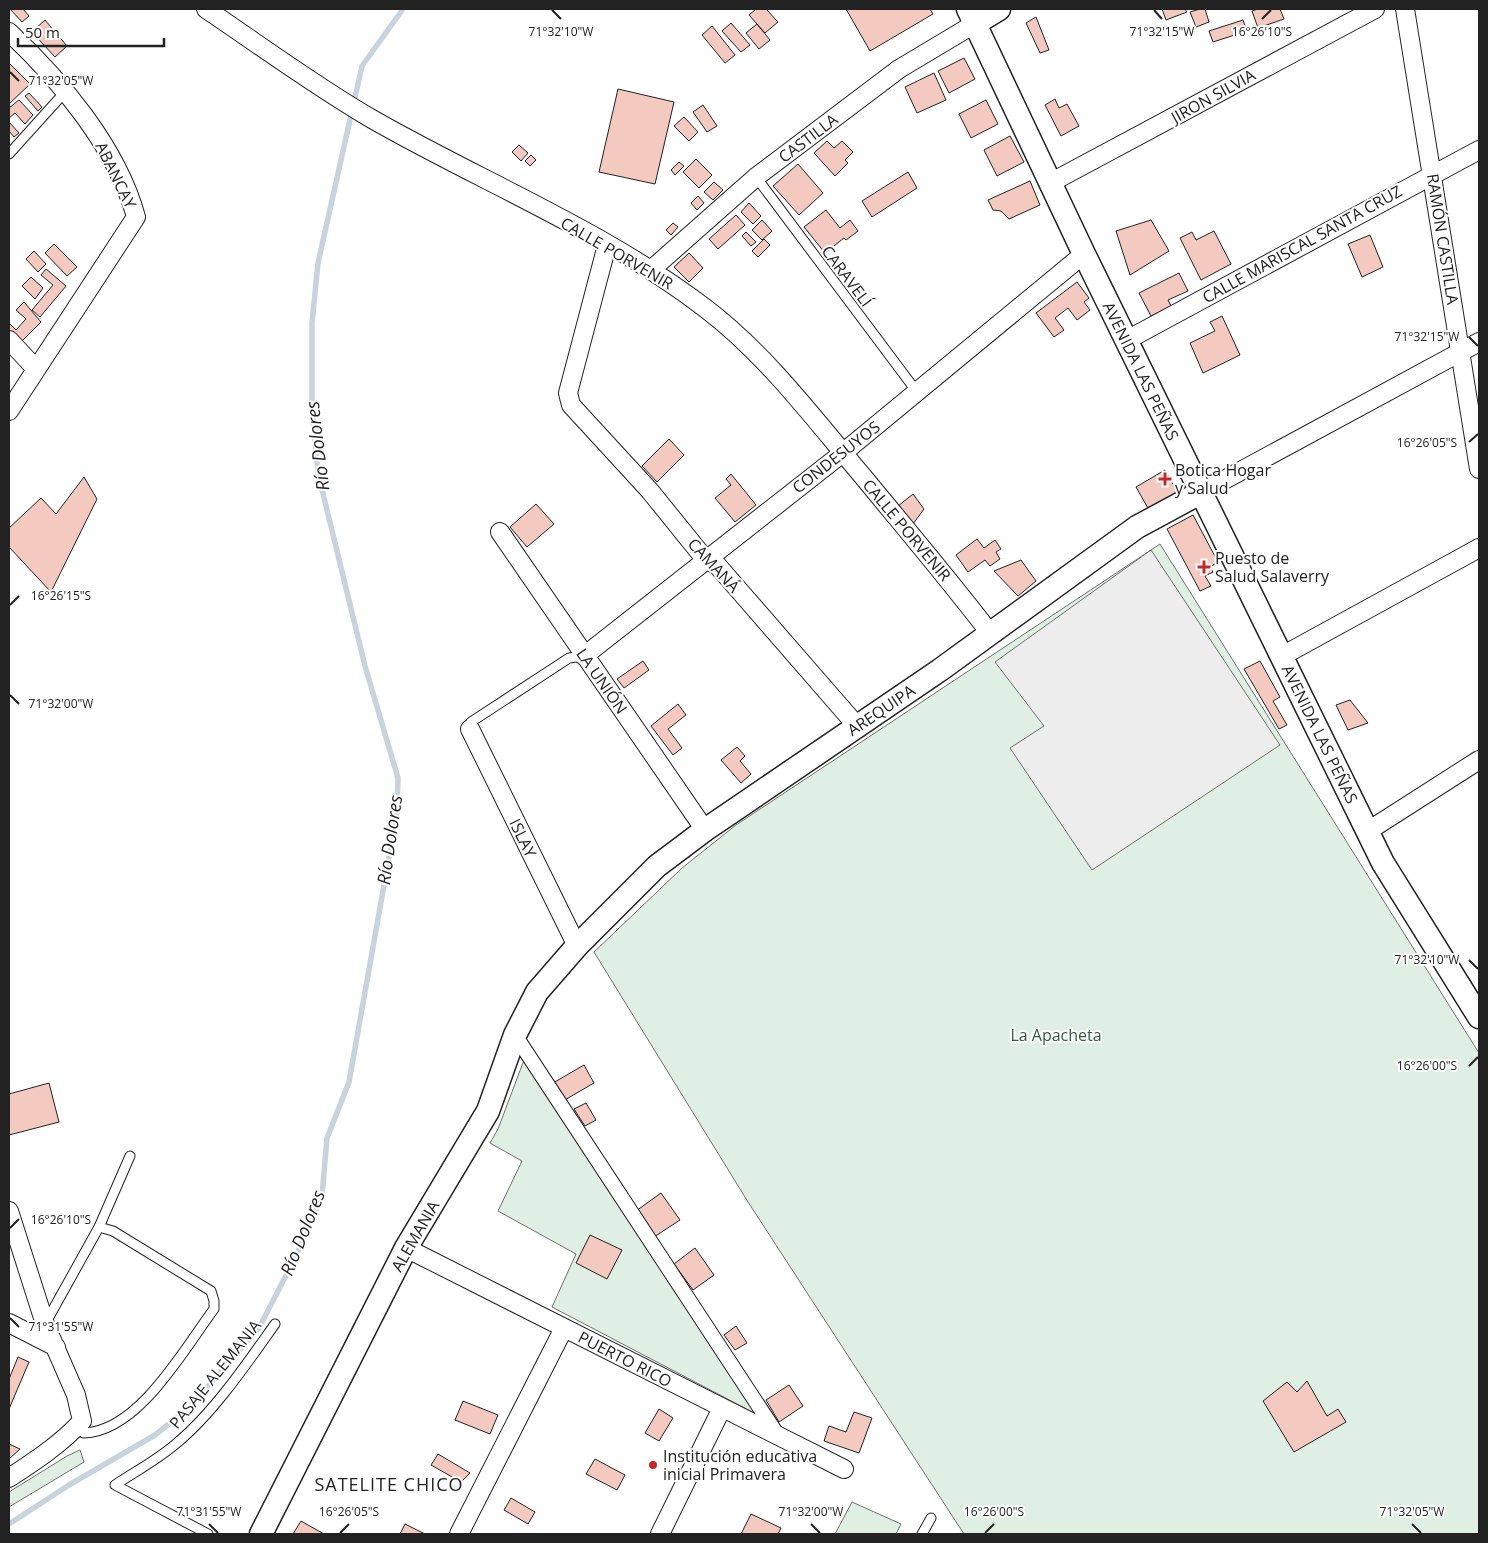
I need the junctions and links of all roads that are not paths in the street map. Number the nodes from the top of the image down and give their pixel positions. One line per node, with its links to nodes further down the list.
1 (206, 9): 13 (street, CALLE PORVENIR)
2 (999, 9): 5 (street)
3 (1375, 9): 12 (street, JIRON SILVIA)
4 (1406, 9): 10 (street, RAMÓN CASTILLA)
5 (972, 16): 11 (street, CASTILLA); 12 (street, AVENIDA LAS PEÑAS)
6 (9, 32): 7 (street, ABANCAY)
7 (65, 92): 9 (lane); 20 (street, ABANCAY)
8 (1479, 150): 10 (street, CALLE MARISCAL SANTA CRUZ)
9 (9, 154)
10 (1432, 174): 17 (street, CALLE MARISCAL SANTA CRUZ); 19 (street, RAMÓN CASTILLA)
11 (756, 177): 15 (street, CASTILLA); 21 (lane, CARAVELÍ)
12 (1050, 183): 14 (street, AVENIDA LAS PEÑAS)
13 (607, 244): 15 (street, CALLE PORVENIR); 28 (street, CAMANÁ)
14 (1084, 254): 17 (street, AVENIDA LAS PEÑAS); 21 (street, CONDESUYOS)
15 (652, 269): 23 (street, CALLE PORVENIR)
16 (9, 340): 20 (street)
17 (1127, 340): 25 (street, AVENIDA LAS PEÑAS)
18 (1479, 342): 19 (street)
19 (1461, 352): 24 (street, RAMÓN CASTILLA); 25 (street)
20 (36, 369): 22 (street)
21 (916, 392): 23 (street, CONDESUYOS)
22 (9, 411)
23 (844, 452): 28 (street, CONDESUYOS); 29 (street, CALLE PORVENIR)
24 (1479, 469)
25 (1200, 493): 29 (street, AREQUIPA); 31 (street, AVENIDA LAS PEÑAS)
26 (500, 532): 30 (street, LA UNIÓN)
27 (1479, 548): 31 (street)
28 (705, 559): 30 (street, CONDESUYOS); 32 (street, CAMANÁ)
29 (990, 633): 32 (street, AREQUIPA)
30 (584, 656): 33 (lane); 35 (street, LA UNIÓN)
31 (1282, 656): 36 (street, AVENIDA LAS PEÑAS)
32 (857, 726): 35 (street, AREQUIPA)
33 (470, 729): 37 (street, ISLAY)
34 (1479, 760): 36 (street)
35 (705, 830): 37 (street, AREQUIPA)
36 (1368, 831): 38 (street, AVENIDA LAS PEÑAS)
37 (577, 946): 39 (street, ALEMANIA)
38 (1476, 1005)
39 (515, 1034): 43 (street, ALEMANIA); 51 (street)
40 (130, 1156): 42 (lane)
41 (9, 1211): 45 (street)
42 (99, 1227): 45 (lane); 50 (lane)
43 (406, 1248): 47 (street, PUERTO RICO); 58 (street, ALEMANIA)
44 (9, 1323): 48 (street)
45 (45, 1324): 48 (street)
46 (275, 1324): 57 (lane, PASAJE ALEMANIA)
47 (564, 1328): 49 (street, PUERTO RICO); 59 (street)
48 (56, 1347): 50 (street)
49 (722, 1408): 51 (street, PUERTO RICO); 60 (street)
50 (82, 1421): 52 (street)
51 (777, 1434): 54 (street, PUERTO RICO)
52 (43, 1456): 53 (street); 55 (street)
53 (9, 1468)
54 (844, 1469)
55 (9, 1478)
56 (931, 1518): 61 (lane)
57 (208, 1534)
58 (261, 1534)
59 (459, 1534)
60 (660, 1534)
61 (922, 1534)

